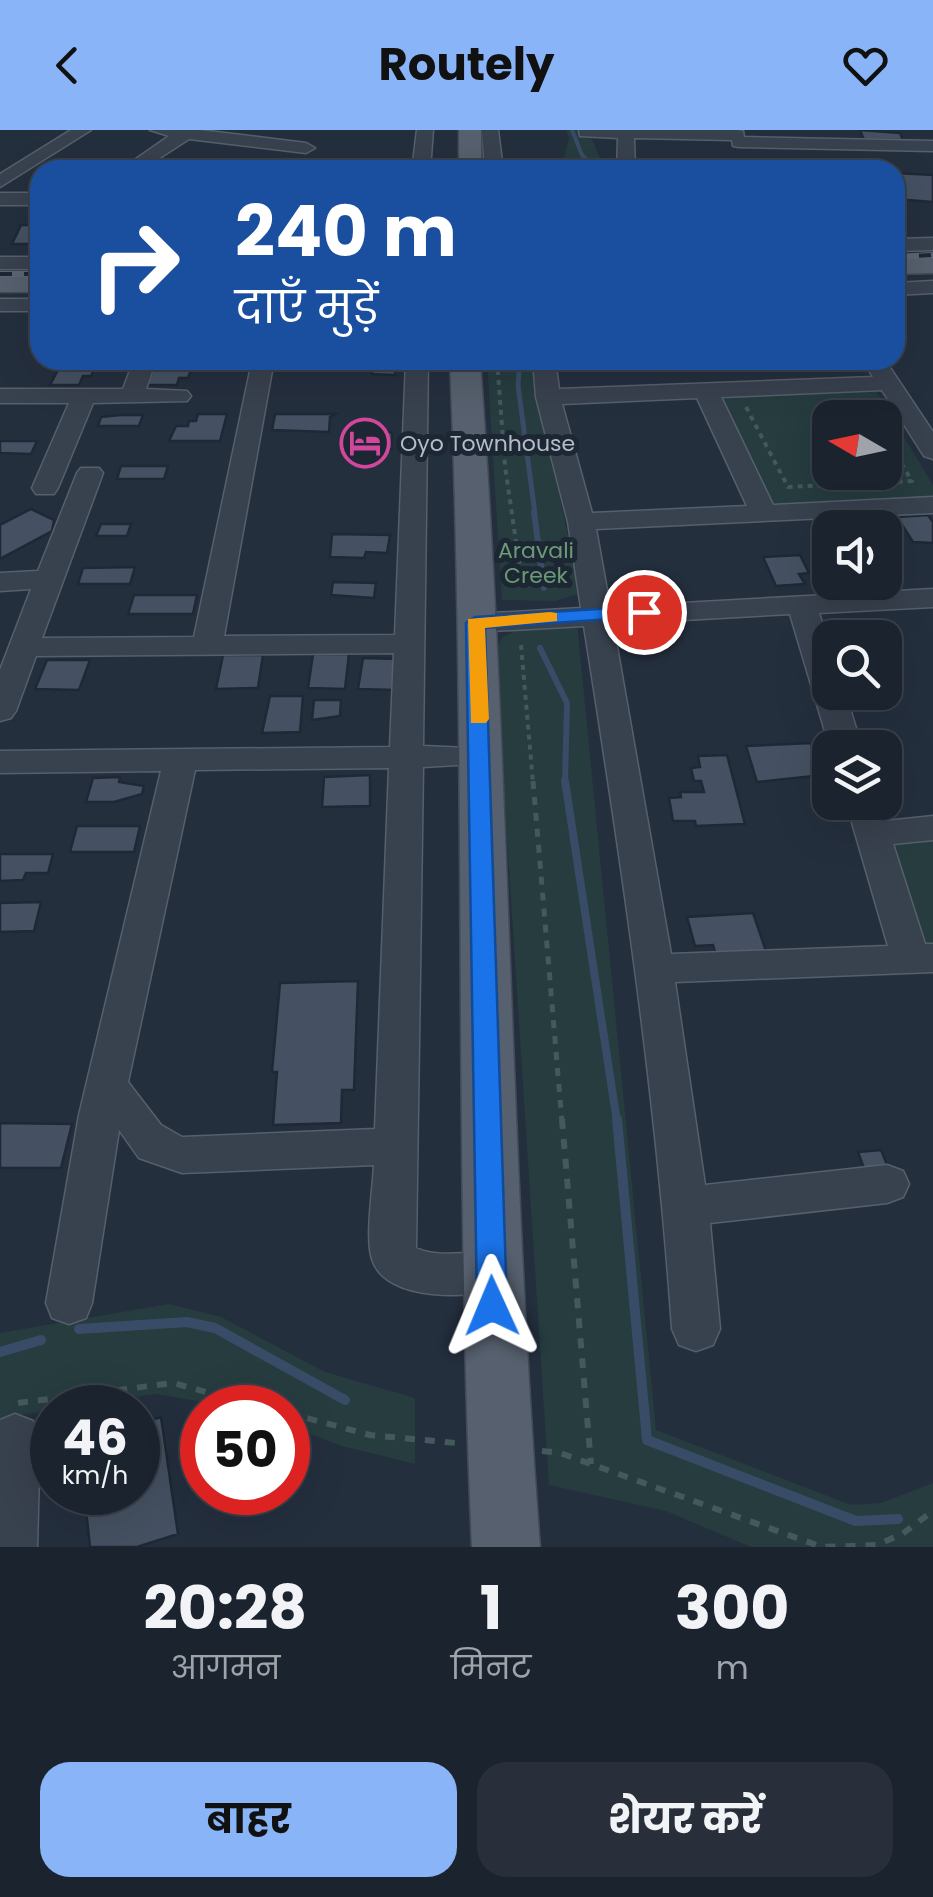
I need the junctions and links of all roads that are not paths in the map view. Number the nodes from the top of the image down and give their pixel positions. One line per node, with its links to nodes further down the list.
1 (83, 130): 14 (street)
2 (158, 130): 9 (street)
3 (312, 130): 13 (street)
4 (425, 130): 17 (street)
5 (448, 130): 7 (main road); 18 (main road)
6 (490, 130): 20 (street)
7 (470, 131): 19 (main road)
8 (586, 132): 10 (street)
9 (186, 133): 13 (street); 15 (street)
10 (626, 133): 11 (street); 21 (street)
11 (738, 141): 12 (street)
12 (933, 146)
13 (306, 148): 16 (street)
14 (35, 160)
15 (144, 160)
16 (303, 160)
17 (422, 160)
18 (448, 160)
19 (470, 160)
20 (493, 160)
21 (626, 160)
22 (30, 163): 23 (street)
23 (0, 182)
24 (0, 198): 25 (street)
25 (30, 198)
26 (933, 234): 27 (street)
27 (905, 235)
28 (933, 247): 29 (main road)
29 (905, 248)
30 (0, 250): 31 (street)
31 (30, 250)
32 (933, 265): 34 (main road)
33 (0, 266): 38 (main road)
34 (905, 266)
35 (933, 276): 36 (street)
36 (905, 277)
37 (0, 284): 41 (main road)
38 (30, 286)
39 (933, 287): 40 (street)
40 (905, 288)
41 (30, 290)
42 (0, 292): 43 (street)
43 (30, 292)
44 (30, 295): 46 (street)
45 (30, 300): 47 (street)
46 (0, 305)
47 (0, 327)
48 (141, 370): 57 (street)
49 (418, 370): 76 (street)
50 (465, 370): 74 (main road)
51 (545, 370): 59 (street)
52 (881, 370): 54 (street)
53 (261, 371): 75 (street)
54 (890, 383): 55 (street); 61 (street)
55 (706, 391): 59 (street); 67 (street)
56 (84, 396): 57 (street); 60 (street); 65 (street)
57 (132, 396): 58 (street)
58 (180, 396)
59 (548, 397): 68 (street)
60 (1, 398)
61 (906, 406): 62 (street); 63 (street)
62 (933, 407)
63 (933, 450)
64 (90, 473): 69 (street)
65 (45, 488)
66 (933, 505): 67 (street)
67 (763, 512): 68 (street)
68 (582, 522): 73 (street)
69 (48, 579): 70 (street); 77 (street)
70 (0, 582)
71 (931, 601): 72 (street)
72 (802, 604): 73 (street); 79 (street)
73 (598, 613): 74 (street); 88 (street)
74 (475, 623): 80 (main road)
75 (207, 644): 76 (street); 77 (street)
76 (410, 644): 81 (street)
77 (22, 647): 78 (street)
78 (0, 711)
79 (840, 730)
80 (480, 756): 81 (street); 93 (main road)
81 (404, 759): 82 (street); 90 (street)
82 (180, 761): 83 (street); 89 (street)
83 (0, 762)
84 (869, 820): 87 (street)
85 (881, 820): 86 (street)
86 (933, 828)
87 (922, 958): 88 (street)
88 (654, 969): 92 (street)
89 (106, 1088): 90 (street); 94 (street)
90 (394, 1146): 93 (street)
91 (887, 1184): 92 (street)
92 (686, 1206): 95 (street)
93 (491, 1272): 98 (main road)
94 (68, 1303)
95 (696, 1330)
96 (8, 1422): 97 (street)
97 (10, 1547)
98 (506, 1547)

